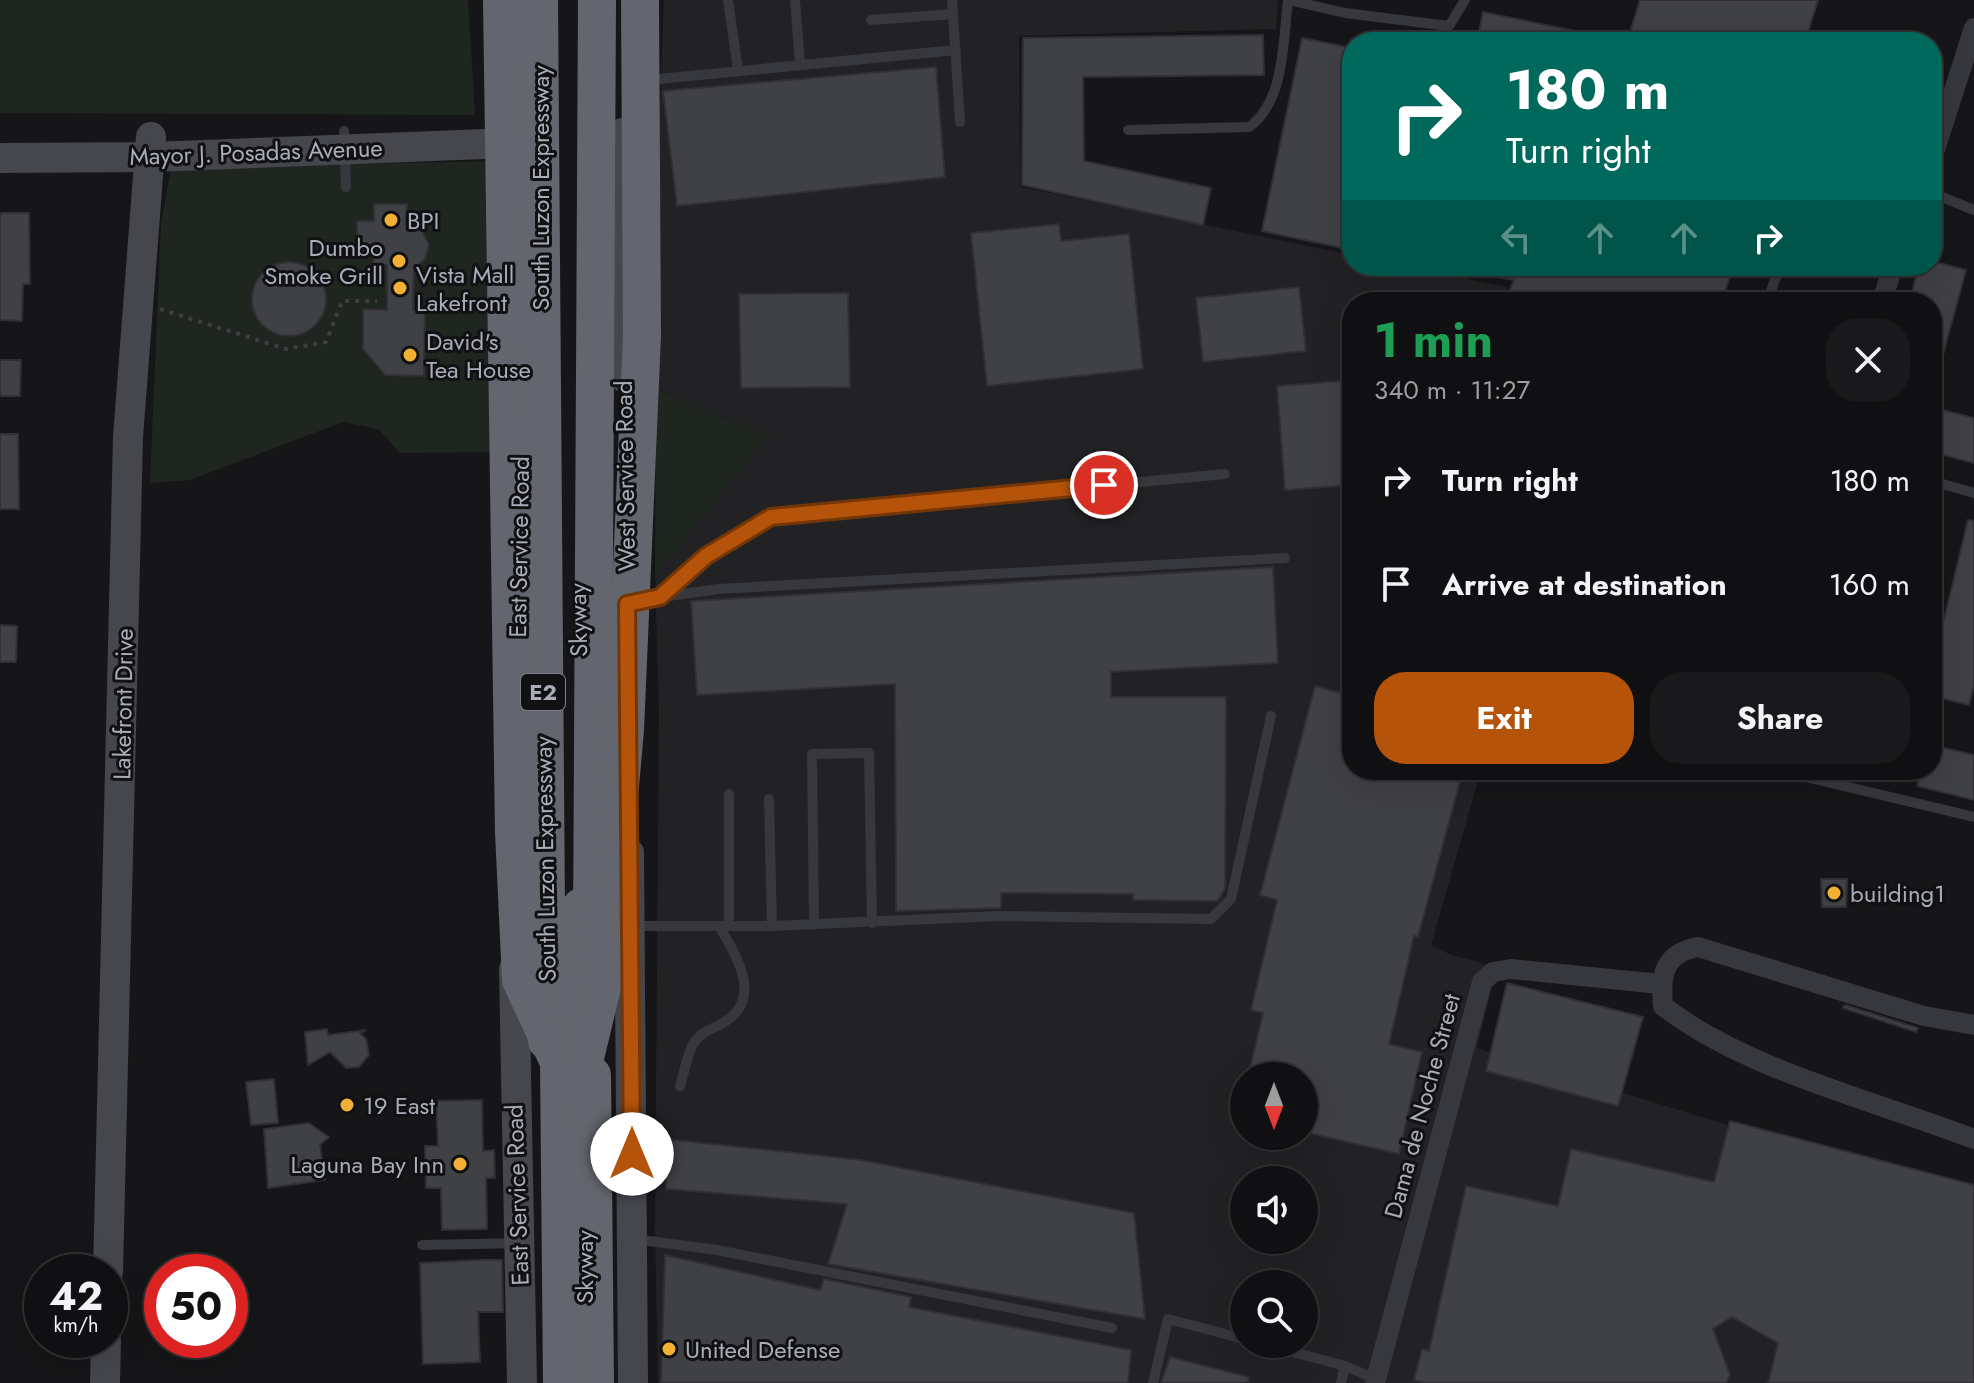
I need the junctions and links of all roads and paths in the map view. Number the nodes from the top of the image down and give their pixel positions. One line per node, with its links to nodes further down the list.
1 (485, 0): 22 (street)
2 (504, 0): 22 (main road, East Service Road); 50 (highway, bridge)
3 (539, 0): 54 (highway, South Luzon Expressway / E2)
4 (551, 0): 50 (highway, Skyway / E2)
5 (640, 0): 50 (highway, bridge)
6 (728, 0): 17 (lane)
7 (795, 0): 16 (lane)
8 (952, 0): 12 (lane)
9 (1288, 0): 10 (lane); 21 (lane)
10 (1465, 0)
11 (598, 4): 18 (main road, West Service Road); 50 (highway, Skyway / E2, bridge); 53 (highway, South Luzon Expressway / E2)
12 (953, 14): 13 (lane); 15 (lane)
13 (871, 20)
14 (1974, 28): 20 (street)
15 (956, 50): 16 (lane); 19 (lane)
16 (800, 64): 17 (lane)
17 (738, 70): 18 (lane)
18 (622, 83): 37 (main road, West Service Road)
19 (960, 122)
20 (1942, 128)
21 (1128, 130)
22 (498, 135): 24 (main road, Mayor J. Posadas Avenue); 56 (main road, East Service Road)
23 (0, 137): 25 (main road, Mayor J. Posadas Avenue)
24 (344, 140): 25 (main road, Mayor J. Posadas Avenue); 27 (lane)
25 (151, 147): 26 (main road, Mayor J. Posadas Avenue); 30 (main road, Lakefront Drive)
26 (0, 158)
27 (346, 187)
28 (1942, 197): 29 (lane)
29 (1974, 210)
30 (139, 301): 31 (path); 58 (main road, Lakefront Drive)
31 (377, 301)
32 (1225, 474): 36 (lane)
33 (1942, 484): 34 (lane)
34 (1974, 493)
35 (1285, 558): 36 (lane)
36 (660, 597): 37 (lane)
37 (627, 604): 45 (main road, West Service Road)
38 (1271, 716): 43 (lane)
39 (1818, 780): 42 (lane)
40 (729, 794): 46 (lane)
41 (769, 799): 47 (lane)
42 (1974, 817)
43 (872, 923): 44 (lane); 44 (lane)
44 (814, 925): 47 (lane)
45 (629, 926): 46 (lane); 55 (main road, West Service Road)
46 (724, 926): 47 (lane); 51 (lane)
47 (772, 926)
48 (1660, 984): 49 (street); 52 (street); 64 (street, Dama de Noche Street)
49 (1974, 1025)
50 (571, 1064): 68 (highway, Skyway / E2, bridge); 69 (highway, Skyway / E2, bridge)
51 (680, 1086)
52 (1974, 1139)
53 (593, 1176): 54 (lane); 70 (highway, South Luzon Expressway / E2)
54 (548, 1177): 67 (highway, South Luzon Expressway / E2)
55 (632, 1239): 59 (lane); 71 (main road, West Service Road)
56 (518, 1243): 57 (lane); 66 (main road, East Service Road)
57 (422, 1245)
58 (108, 1254)
59 (1112, 1328)
60 (1230, 1335): 72 (lane)
61 (106, 1358): 65 (main road)
62 (1315, 1358): 63 (lane)
63 (1345, 1366): 64 (lane); 73 (lane)
64 (1376, 1381)
65 (105, 1383)
66 (522, 1383)
67 (548, 1383)
68 (562, 1383)
69 (585, 1383)
70 (595, 1383)
71 (633, 1383)
72 (1153, 1383)
73 (1341, 1383)

